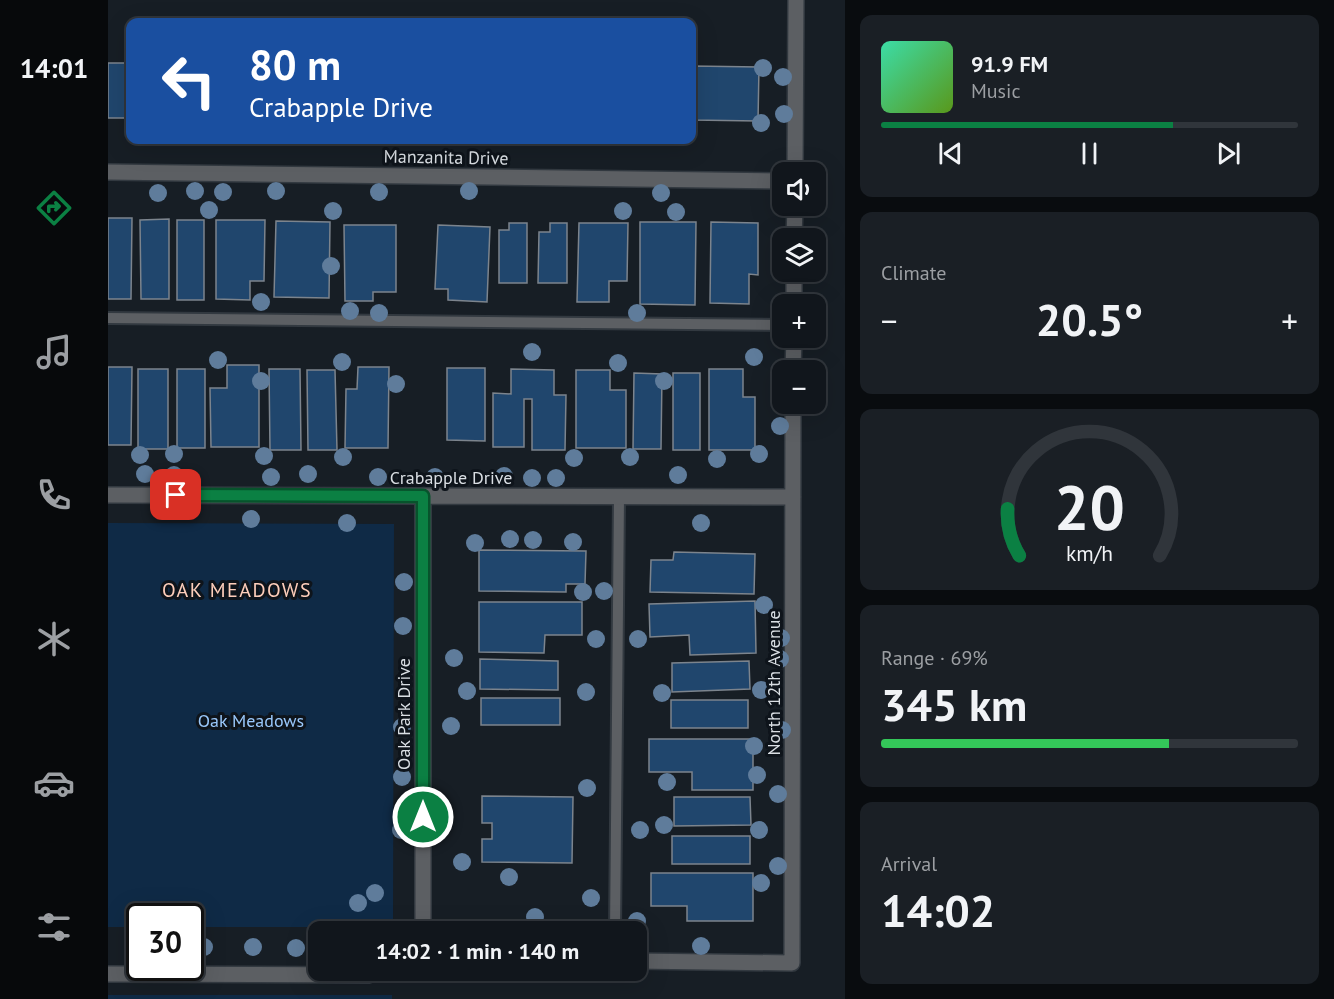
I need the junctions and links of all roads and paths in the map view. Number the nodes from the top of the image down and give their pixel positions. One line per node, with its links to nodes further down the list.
1 (796, 0): 2 (street)
2 (795, 162)
3 (108, 172): 4 (street, Manzanita Drive)
4 (772, 181)
5 (108, 318): 6 (lane)
6 (772, 325)
7 (793, 414): 11 (street, North 12th Avenue)
8 (108, 495): 9 (street, Crabapple Drive)
9 (423, 496): 10 (street, Crabapple Drive); 12 (street, Oak Park Drive)
10 (619, 497): 11 (street, Crabapple Drive); 13 (lane)
11 (793, 497): 14 (street, North 12th Avenue)
12 (423, 921)
13 (615, 921)
14 (647, 961)
15 (108, 974): 16 (street)
16 (308, 975)

